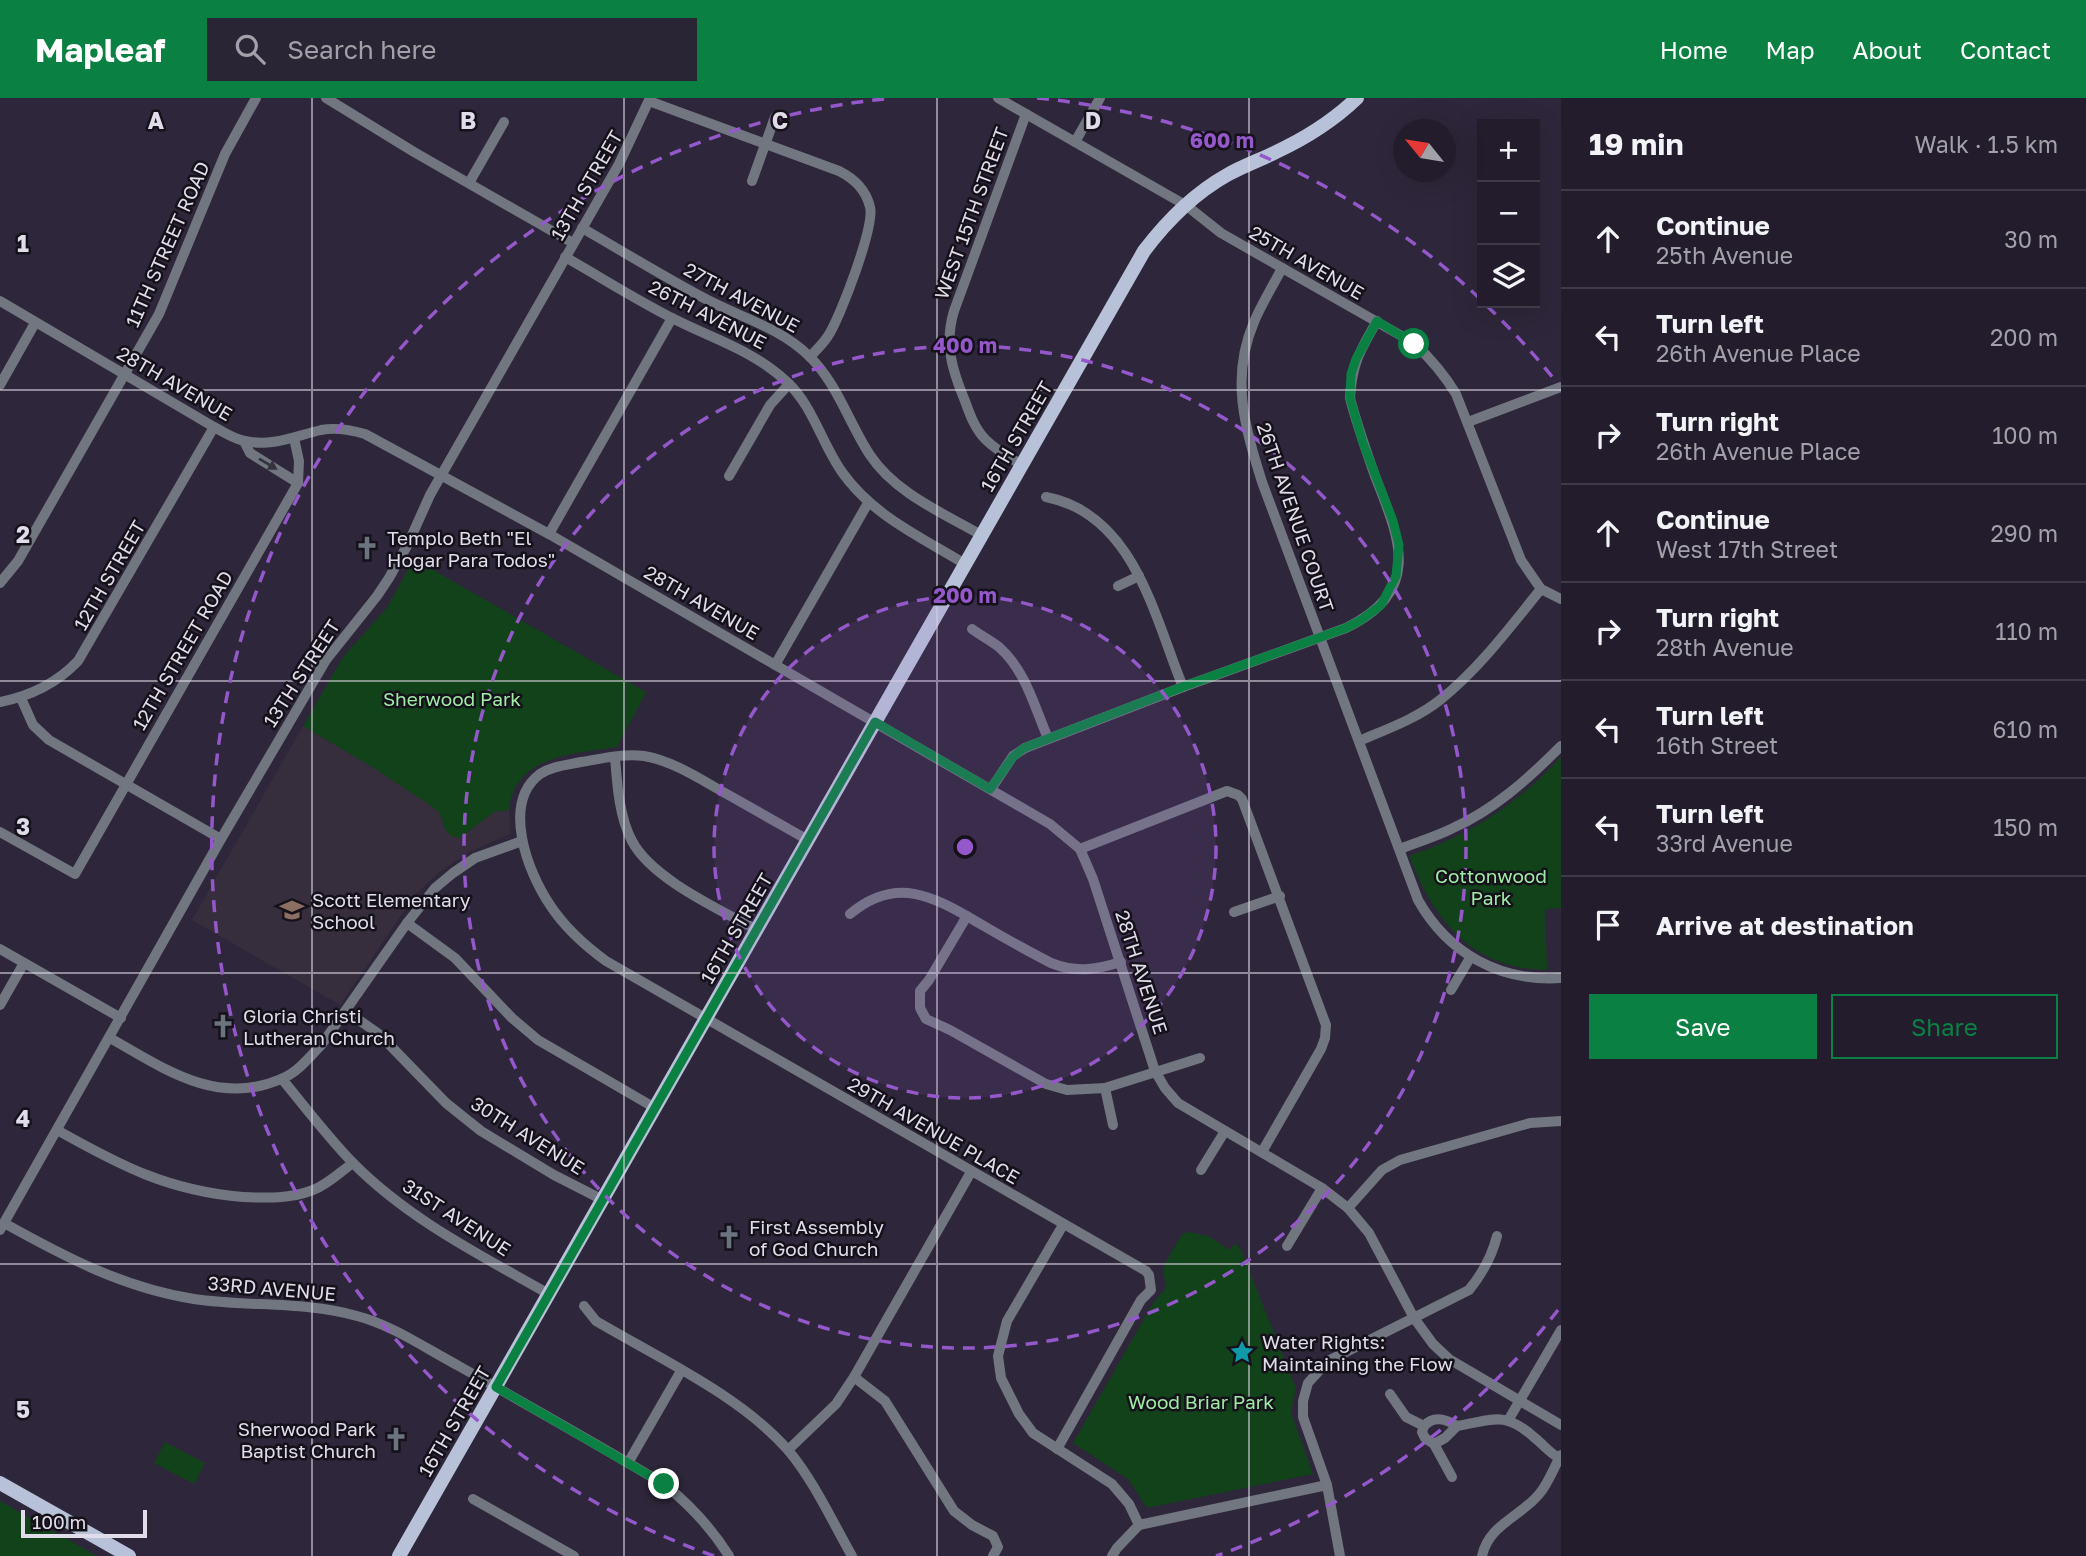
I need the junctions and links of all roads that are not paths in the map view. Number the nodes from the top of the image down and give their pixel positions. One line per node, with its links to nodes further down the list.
1 (256, 98): 24 (street, 11TH STREET ROAD)
2 (326, 98): 13 (street)
3 (998, 98): 7 (street, 25TH AVENUE)
4 (1100, 98): 10 (street)
5 (1357, 98): 14 (main road, 16TH STREET)
6 (650, 99): 11 (street); 15 (street, 13TH STREET)
7 (1026, 114): 10 (street, 25TH AVENUE); 32 (street, WEST 15TH STREET)
8 (775, 117): 11 (street)
9 (504, 122): 13 (street)
10 (1075, 142): 14 (street, 25TH AVENUE)
11 (765, 144): 12 (street); 23 (street)
12 (752, 181)
13 (469, 183): 16 (street)
14 (1186, 206): 18 (street, 25TH AVENUE); 32 (main road, 16TH STREET)
15 (582, 228): 16 (street, 13TH STREET); 23 (street, 27TH AVENUE)
16 (573, 243): 17 (street, 13TH STREET)
17 (565, 257): 20 (street, 26TH AVENUE); 33 (street, 13TH STREET)
18 (1282, 268): 21 (street, 25TH AVENUE); 47 (street, 26TH AVENUE COURT)
19 (0, 301): 22 (street, 28TH AVENUE)
20 (672, 318): 25 (street, 26TH AVENUE); 38 (street)
21 (1377, 321): 28 (street, 25TH AVENUE); 47 (street)
22 (35, 323): 24 (street, 28TH AVENUE); 26 (street)
23 (810, 357): 39 (street, 27TH AVENUE)
24 (125, 374): 29 (street, 28TH AVENUE); 42 (street, 11TH STREET ROAD)
25 (789, 384): 34 (street); 37 (street, 26TH AVENUE)
26 (0, 385)
27 (1561, 387): 28 (street)
28 (1468, 422): 44 (street, 25TH AVENUE)
29 (214, 427): 31 (street, 28TH AVENUE); 50 (street, 12TH STREET)
30 (294, 438): 31 (street, 28TH AVENUE); 33 (street, 28TH AVENUE); 35 (street)
31 (244, 441): 35 (street, one-way to 35)
32 (1022, 465): 39 (main road, 16TH STREET)
33 (442, 476): 38 (street, 28TH AVENUE); 60 (street, 13TH STREET)
34 (729, 476)
35 (298, 483): 57 (street, 12TH STREET ROAD)
36 (1046, 497): 41 (street)
37 (868, 503): 40 (street, 26TH AVENUE); 48 (street)
38 (549, 534): 48 (street, 28TH AVENUE)
39 (981, 535): 40 (main road, 16TH STREET)
40 (965, 564): 52 (main road, 16TH STREET)
41 (1139, 576): 43 (street); 49 (street)
42 (0, 583)
43 (1118, 586)
44 (1541, 589): 45 (street, 25TH AVENUE); 54 (street)
45 (1561, 599)
46 (972, 629): 53 (street)
47 (1320, 638): 49 (street); 54 (street, 26TH AVENUE COURT)
48 (775, 665): 52 (street, 28TH AVENUE)
49 (1182, 687): 53 (street)
50 (21, 698): 51 (street, 12TH STREET); 57 (street)
51 (0, 702)
52 (875, 722): 58 (street, 28TH AVENUE); 61 (main road, 16TH STREET)
53 (1048, 738): 58 (street)
54 (1359, 741): 64 (street, 26TH AVENUE COURT)
55 (1561, 746): 64 (street)
56 (615, 757): 61 (street); 62 (street); 70 (street)
57 (126, 784): 59 (street, 12TH STREET ROAD); 60 (street)
58 (990, 789): 63 (street, 28TH AVENUE)
59 (0, 832)
60 (221, 838): 79 (street, 13TH STREET)
61 (808, 840): 70 (main road, 16TH STREET)
62 (522, 841): 69 (street); 80 (street, 29TH AVENUE PLACE)
63 (1080, 849): 65 (street); 73 (street, 28TH AVENUE)
64 (1400, 849): 72 (street, 26TH AVENUE COURT)
65 (1280, 896): 66 (street); 91 (street)
66 (1234, 912)
67 (850, 914): 68 (street)
68 (967, 916): 73 (street); 85 (street)
69 (407, 923): 78 (street); 86 (street)
70 (757, 930): 80 (main road, 16TH STREET)
71 (0, 949): 74 (street)
72 (1470, 958): 75 (street, 26TH AVENUE COURT); 76 (street)
73 (1121, 962): 83 (street, 28TH AVENUE)
74 (24, 963): 77 (street); 79 (street)
75 (1561, 978)
76 (1451, 990)
77 (0, 1005)
78 (346, 1011): 84 (street); 96 (street, 30TH AVENUE)
79 (121, 1018): 81 (street, 13TH STREET)
80 (705, 1019): 86 (main road, 16TH STREET); 94 (street, 29TH AVENUE PLACE)
81 (110, 1038): 84 (street); 89 (street, 13TH STREET)
82 (1200, 1058): 83 (street)
83 (1155, 1071): 85 (street); 90 (street, 28TH AVENUE)
84 (282, 1079): 92 (street, 31ST AVENUE)
85 (1105, 1088): 88 (street)
86 (655, 1108): 96 (main road, 16TH STREET)
87 (1561, 1121): 97 (street)
88 (1113, 1125)
89 (57, 1130): 92 (street); 99 (street, 13TH STREET)
90 (1226, 1131): 91 (street, 28TH AVENUE); 93 (street)
91 (1262, 1152): 95 (street, 28TH AVENUE)
92 (353, 1163): 102 (street, 31ST AVENUE)
93 (1201, 1171)
94 (971, 1172): 98 (street, 29TH AVENUE PLACE); 107 (street)
95 (1322, 1188): 97 (street, 28TH AVENUE); 101 (street)
96 (603, 1200): 102 (main road, 16TH STREET)
97 (1348, 1208): 104 (street, 28TH AVENUE)
98 (1063, 1225): 116 (street); 116 (street, 29TH AVENUE PLACE)
99 (2, 1227): 108 (street, 33RD AVENUE)
100 (1497, 1236): 104 (street)
101 (1287, 1246)
102 (549, 1294): 108 (main road, 16TH STREET)
103 (584, 1306): 106 (street)
104 (1415, 1318): 110 (street, 28TH AVENUE); 122 (street)
105 (1561, 1331): 110 (street)
106 (681, 1371): 117 (street); 119 (street)
107 (854, 1377): 117 (street); 130 (street)
108 (496, 1387): 119 (street, 33RD AVENUE); 126 (main road, 16TH STREET)
109 (1390, 1394): 113 (street)
110 (1521, 1402): 111 (street); 112 (street, 28TH AVENUE)
111 (1509, 1419): 114 (street); 118 (street)
112 (1561, 1425)
113 (1424, 1426): 114 (street); 115 (street)
114 (1457, 1426): 115 (street)
115 (1434, 1444): 120 (street)
116 (1057, 1449): 124 (street)
117 (788, 1450): 129 (street)
118 (1560, 1457): 133 (street)
119 (628, 1463): 128 (street, 33RD AVENUE)
120 (1452, 1477)
121 (0, 1483): 125 (main road)
122 (1327, 1485): 124 (street); 132 (street)
123 (473, 1499): 127 (street)
124 (1139, 1525): 131 (street)
125 (129, 1556)
126 (399, 1556)
127 (574, 1556)
128 (729, 1556)
129 (852, 1556)
130 (993, 1556)
131 (1112, 1556)
132 (1340, 1556)
133 (1482, 1556)

